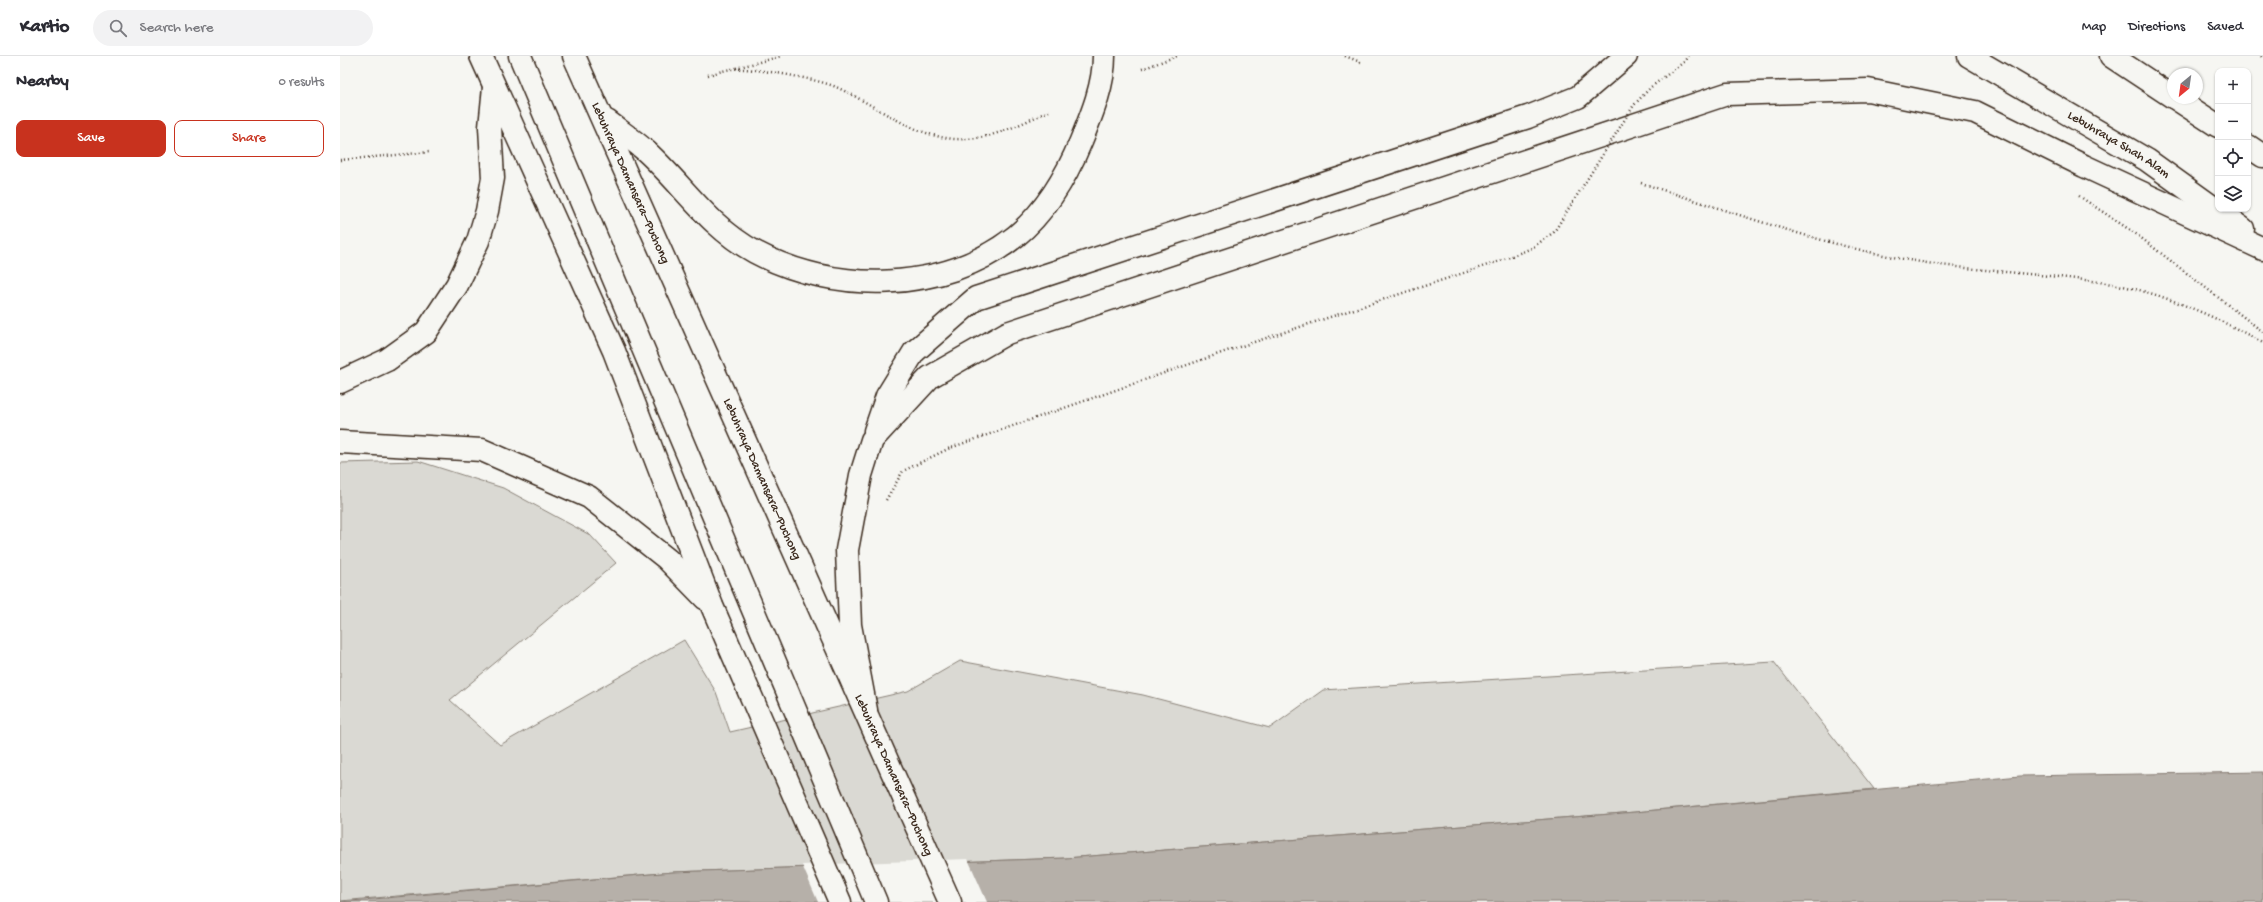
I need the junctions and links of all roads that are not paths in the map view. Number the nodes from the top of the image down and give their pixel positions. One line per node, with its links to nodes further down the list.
1 (481, 56): 8 (highway)
2 (520, 56): 23 (highway)
3 (574, 56): 11 (highway, Lebuhraya Damansara–Puchong)
4 (1104, 56): 11 (highway)
5 (1969, 56): 15 (highway, Lebuhraya Shah Alam)
6 (2111, 56): 9 (highway)
7 (1624, 59): 18 (highway)
8 (494, 86): 17 (highway); 20 (highway)
9 (2167, 92)
10 (2185, 104): 12 (highway)
11 (604, 119): 21 (highway, Lebuhraya Damansara–Puchong)
12 (2215, 124)
13 (2251, 148): 14 (highway)
14 (2263, 156)
15 (2263, 243)
16 (2263, 249): 18 (highway)
17 (340, 382)
18 (872, 440): 21 (highway)
19 (340, 442): 20 (highway)
20 (712, 606): 22 (highway)
21 (866, 710): 24 (highway, Lebuhraya Damansara–Puchong)
22 (840, 902)
23 (876, 902)
24 (950, 902)

